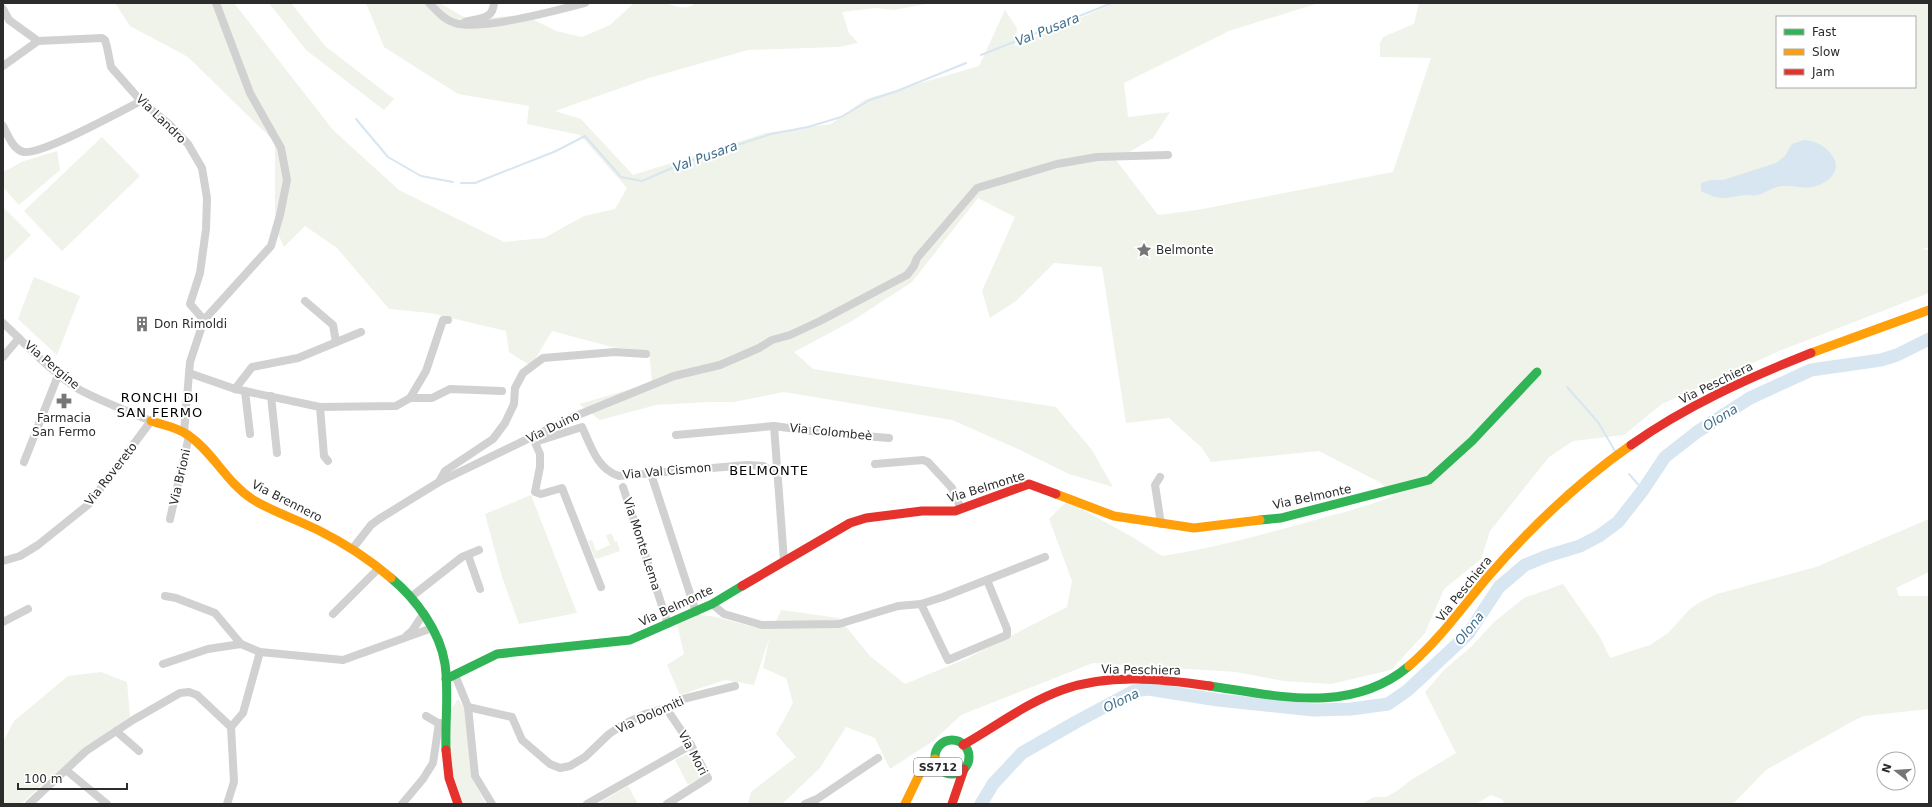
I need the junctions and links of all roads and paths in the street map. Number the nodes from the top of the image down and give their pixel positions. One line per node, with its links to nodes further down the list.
1 (216, 3): 15 (street)
2 (429, 3): 7 (street)
3 (494, 3): 7 (street)
4 (585, 3): 7 (street)
5 (3, 9): 6 (street)
6 (7, 22): 8 (street)
7 (456, 24)
8 (38, 41): 9 (street); 10 (street, Via Landro)
9 (3, 66)
10 (141, 101): 11 (street); 15 (street, Via Landro)
11 (3, 126)
12 (1168, 155): 38 (street, Via Duino)
13 (305, 301): 20 (street)
14 (1929, 310): 86 (street, Via Peschiera / SS712)
15 (204, 320): 23 (street, Via Brioni)
16 (448, 320): 30 (street)
17 (3, 323): 19 (street, Via Pergine)
18 (361, 332): 20 (street)
19 (19, 338): 22 (street, Via Pergine); 25 (street, Via Pergine)
20 (336, 342): 26 (street)
21 (646, 354): 46 (street)
22 (3, 357)
23 (189, 372): 26 (street); 35 (street, Via Brioni)
24 (1537, 372): 51 (street, Via Belmonte)
25 (59, 373): 32 (street, Via Pergine); 41 (street)
26 (235, 389): 28 (street)
27 (502, 390): 30 (street)
28 (245, 391): 29 (street); 34 (street)
29 (271, 396): 31 (street); 39 (street)
30 (410, 398): 31 (street)
31 (320, 407): 40 (street)
32 (151, 421): 35 (street, Via Brennero); 58 (street, Via Rovereto)
33 (774, 426): 36 (street, Via Colombeè); 37 (street, Via Colombeè); 44 (street, Via Colombeè)
34 (250, 434)
35 (187, 435): 50 (street, Via Brioni); 53 (street, Via Brennero)
36 (676, 435)
37 (889, 438)
38 (534, 439): 43 (street, Via Val Cismon); 46 (street, Via Duino); 61 (street)
39 (277, 453)
40 (328, 461)
41 (24, 462)
42 (875, 464): 49 (street)
43 (651, 474): 44 (street, Via Val Cismon); 68 (street)
44 (778, 474): 57 (street, Via Colombeè)
45 (1160, 476): 51 (street)
46 (439, 482): 52 (street, Via Duino)
47 (623, 487): 72 (street, Via Monte Lema)
48 (397, 503): 52 (street)
49 (961, 509): 51 (street, Via Belmonte); 57 (street, Via Belmonte)
50 (170, 519)
51 (1161, 524)
52 (371, 525): 53 (street, Via Duino)
53 (353, 548): 59 (street, Via Brennero)
54 (479, 550): 55 (street)
55 (468, 555): 62 (street); 64 (street)
56 (1045, 557): 60 (street)
57 (784, 561): 65 (street, Via Belmonte)
58 (4, 562)
59 (379, 568): 64 (street, Via Brennero); 70 (street)
60 (987, 580): 66 (street); 66 (street)
61 (601, 587)
62 (480, 588)
63 (165, 596): 75 (street)
64 (411, 598): 69 (street, Via Brennero)
65 (712, 604): 66 (street); 68 (street, Via Belmonte)
66 (920, 604)
67 (28, 609): 71 (street)
68 (696, 612): 72 (street, Via Belmonte)
69 (424, 613): 73 (street, Via Brennero); 74 (street)
70 (334, 614)
71 (3, 622)
72 (668, 624): 78 (street, Via Belmonte)
73 (432, 628): 74 (street); 78 (street, Via Brennero)
74 (405, 636): 76 (street)
75 (240, 644): 76 (street); 77 (street)
76 (260, 652): 84 (street)
77 (163, 664)
78 (451, 677): 80 (street); 83 (street, Via Brennero)
79 (735, 686): 81 (street, Via Dolomiti)
80 (468, 707): 81 (street, Via Dolomiti); 102 (street)
81 (666, 708): 87 (street, Via Mori)
82 (426, 716): 83 (street)
83 (442, 723): 100 (street); 101 (street, Via Brennero)
84 (231, 727): 85 (street); 99 (street)
85 (116, 731): 89 (street); 94 (street)
86 (979, 736): 88 (street, Via Peschiera / SS712); 90 (street, Via Peschiera / SS712)
87 (691, 745): 103 (street); 104 (street, Via Mori)
88 (963, 745): 90 (street, SS712); 92 (street, SS712)
89 (139, 752)
90 (969, 755): 93 (street, Via Peschiera / SS712)
91 (878, 758): 105 (street)
92 (936, 762): 95 (street, SS712); 106 (street)
93 (964, 769): 95 (street, SS712); 96 (street, Via Peschiera / SS712)
94 (66, 770): 97 (street); 98 (street)
95 (946, 773): 96 (street, Via Peschiera / SS712)
96 (954, 800)
97 (29, 804)
98 (106, 804)
99 (226, 804)
100 (402, 804)
101 (458, 804)
102 (492, 804)
103 (587, 804)
104 (667, 804)
105 (805, 804)
106 (905, 804)

